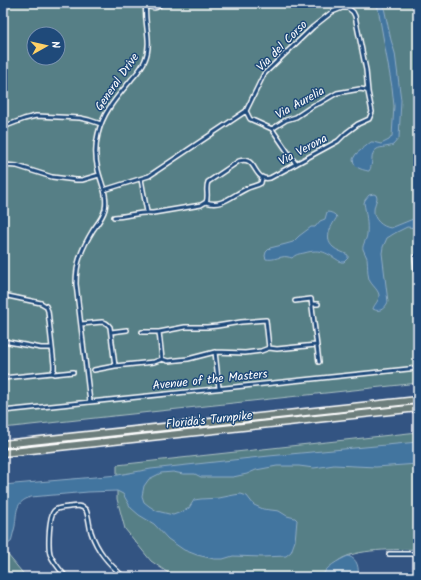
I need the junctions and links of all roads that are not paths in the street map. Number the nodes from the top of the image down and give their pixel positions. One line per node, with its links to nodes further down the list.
1 (161, 3): 2 (street)
2 (146, 5): 5 (street, General Drive)
3 (368, 92): 4 (street, Via del Corso); 7 (street, Via Aurelia); 8 (street, Via Verona)
4 (246, 111): 7 (street, Via Aurelia); 12 (street)
5 (101, 124): 6 (street); 10 (street, General Drive)
6 (3, 127)
7 (272, 129): 8 (street)
8 (296, 164): 11 (street, Via Verona)
9 (3, 165): 10 (street)
10 (99, 175): 13 (street, General Drive)
11 (262, 178): 14 (street, Via Verona); 14 (street)
12 (141, 179): 13 (street); 15 (street)
13 (104, 190): 23 (street, General Drive)
14 (206, 202): 15 (street, Via Verona)
15 (147, 212): 16 (street, Via Verona)
16 (114, 217)
17 (415, 257): 18 (street)
18 (418, 290)
19 (3, 295): 30 (street)
20 (295, 301): 21 (street)
21 (312, 304): 22 (street); 29 (street)
22 (318, 304)
23 (80, 324): 25 (street); 43 (street, General Drive)
24 (127, 330): 25 (street)
25 (111, 332): 35 (street)
26 (142, 332): 27 (street)
27 (159, 332): 31 (street); 33 (street)
28 (3, 340): 30 (street)
29 (316, 345): 31 (street); 34 (street)
30 (52, 348): 38 (street)
31 (269, 348): 32 (street)
32 (215, 352): 33 (street); 41 (street)
33 (162, 360): 35 (street)
34 (319, 362)
35 (115, 366): 37 (street)
36 (418, 368): 41 (street, Avenue of the Masters)
37 (94, 370)
38 (52, 372): 39 (street); 40 (street)
39 (73, 372)
40 (3, 378)
41 (219, 388): 43 (street, Avenue of the Masters)
42 (418, 400): 46 (highway, Florida's Turnpike)
43 (90, 402): 45 (street, Avenue of the Masters)
44 (418, 408): 47 (highway, Florida's Turnpike)
45 (3, 411)
46 (3, 444)
47 (3, 453)
48 (389, 554): 49 (street)
49 (418, 554)
50 (66, 577): 51 (street)
51 (124, 577)

